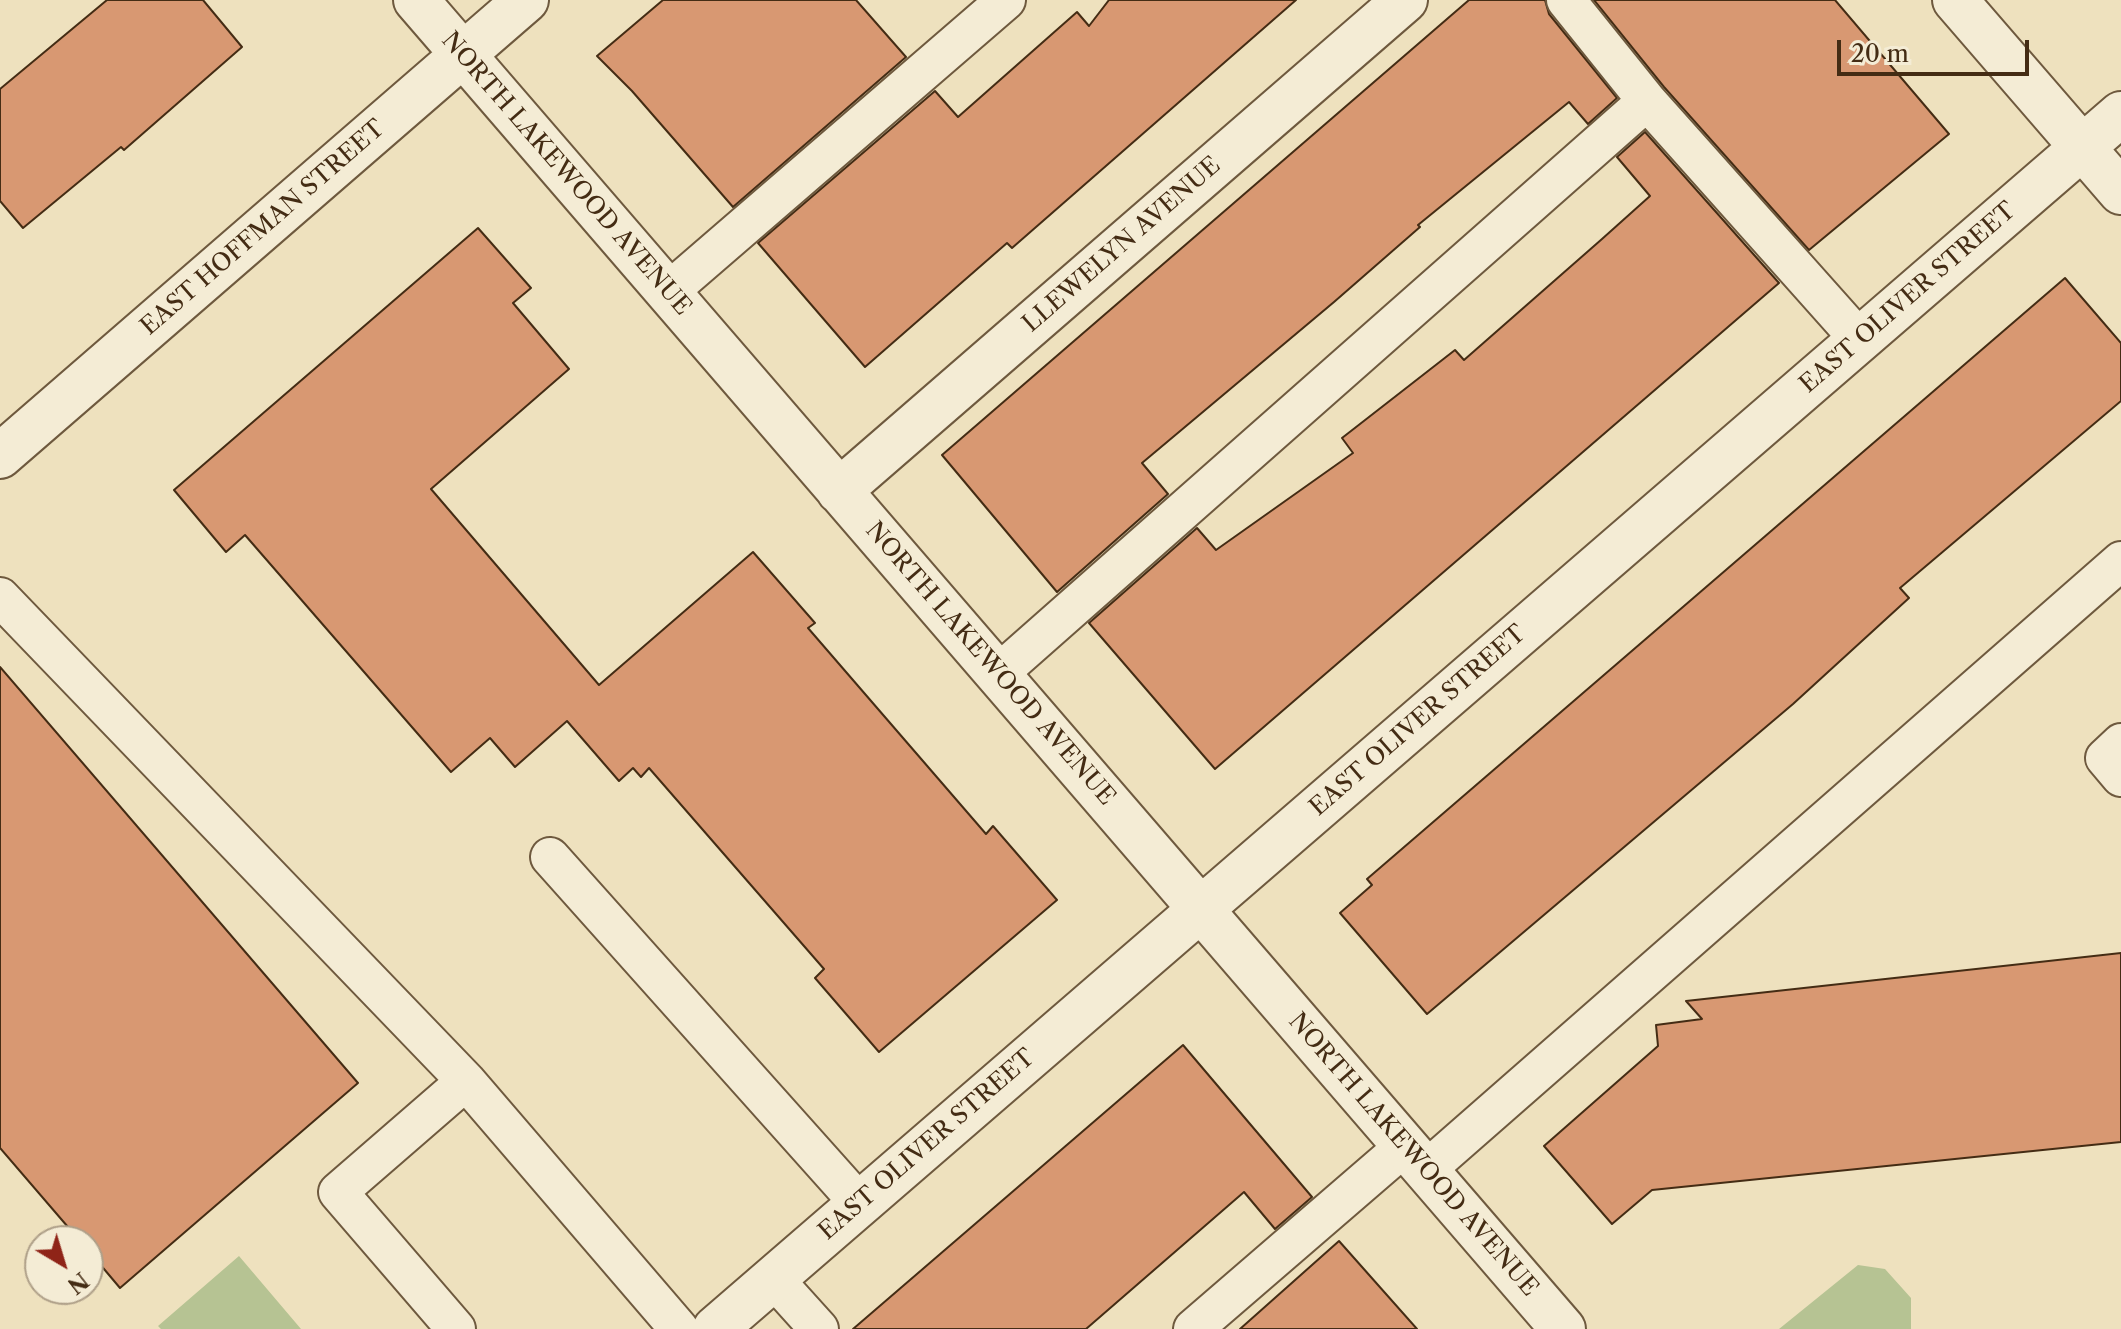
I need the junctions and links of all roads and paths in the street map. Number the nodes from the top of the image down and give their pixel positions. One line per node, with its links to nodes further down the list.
1 (416, 0): 7 (street, NORTH LAKEWOOD AVENUE)
2 (526, 0): 7 (street, EAST HOFFMAN STREET)
3 (1006, 0): 12 (lane)
4 (1405, 0): 15 (street, LLEWELYN AVENUE)
5 (1566, 0): 8 (lane)
6 (1955, 0): 10 (street)
7 (462, 55): 12 (street, NORTH LAKEWOOD AVENUE); 14 (street, EAST HOFFMAN STREET)
8 (1647, 101): 13 (lane); 18 (lane)
9 (2121, 114): 10 (street, EAST OLIVER STREET)
10 (2082, 147): 11 (street); 13 (street, EAST OLIVER STREET)
11 (2121, 192)
12 (668, 292): 15 (street, NORTH LAKEWOOD AVENUE)
13 (1860, 340): 22 (street, EAST OLIVER STREET)
14 (0, 456)
15 (839, 491): 18 (street, NORTH LAKEWOOD AVENUE)
16 (2121, 561): 24 (lane)
17 (0, 597): 23 (lane)
18 (998, 674): 22 (street, NORTH LAKEWOOD AVENUE)
19 (2121, 743): 20 (lane)
20 (2121, 777)
21 (550, 857): 25 (lane)
22 (1201, 909): 24 (street, NORTH LAKEWOOD AVENUE); 25 (street, EAST OLIVER STREET)
23 (466, 1081): 27 (lane); 28 (lane)
24 (1416, 1158): 31 (lane); 32 (street, NORTH LAKEWOOD AVENUE)
25 (860, 1204): 26 (street, EAST OLIVER STREET)
26 (773, 1278): 29 (street, EAST OLIVER STREET); 30 (lane)
27 (456, 1329)
28 (679, 1329)
29 (715, 1329)
30 (819, 1329)
31 (1193, 1329)
32 (1563, 1329)

